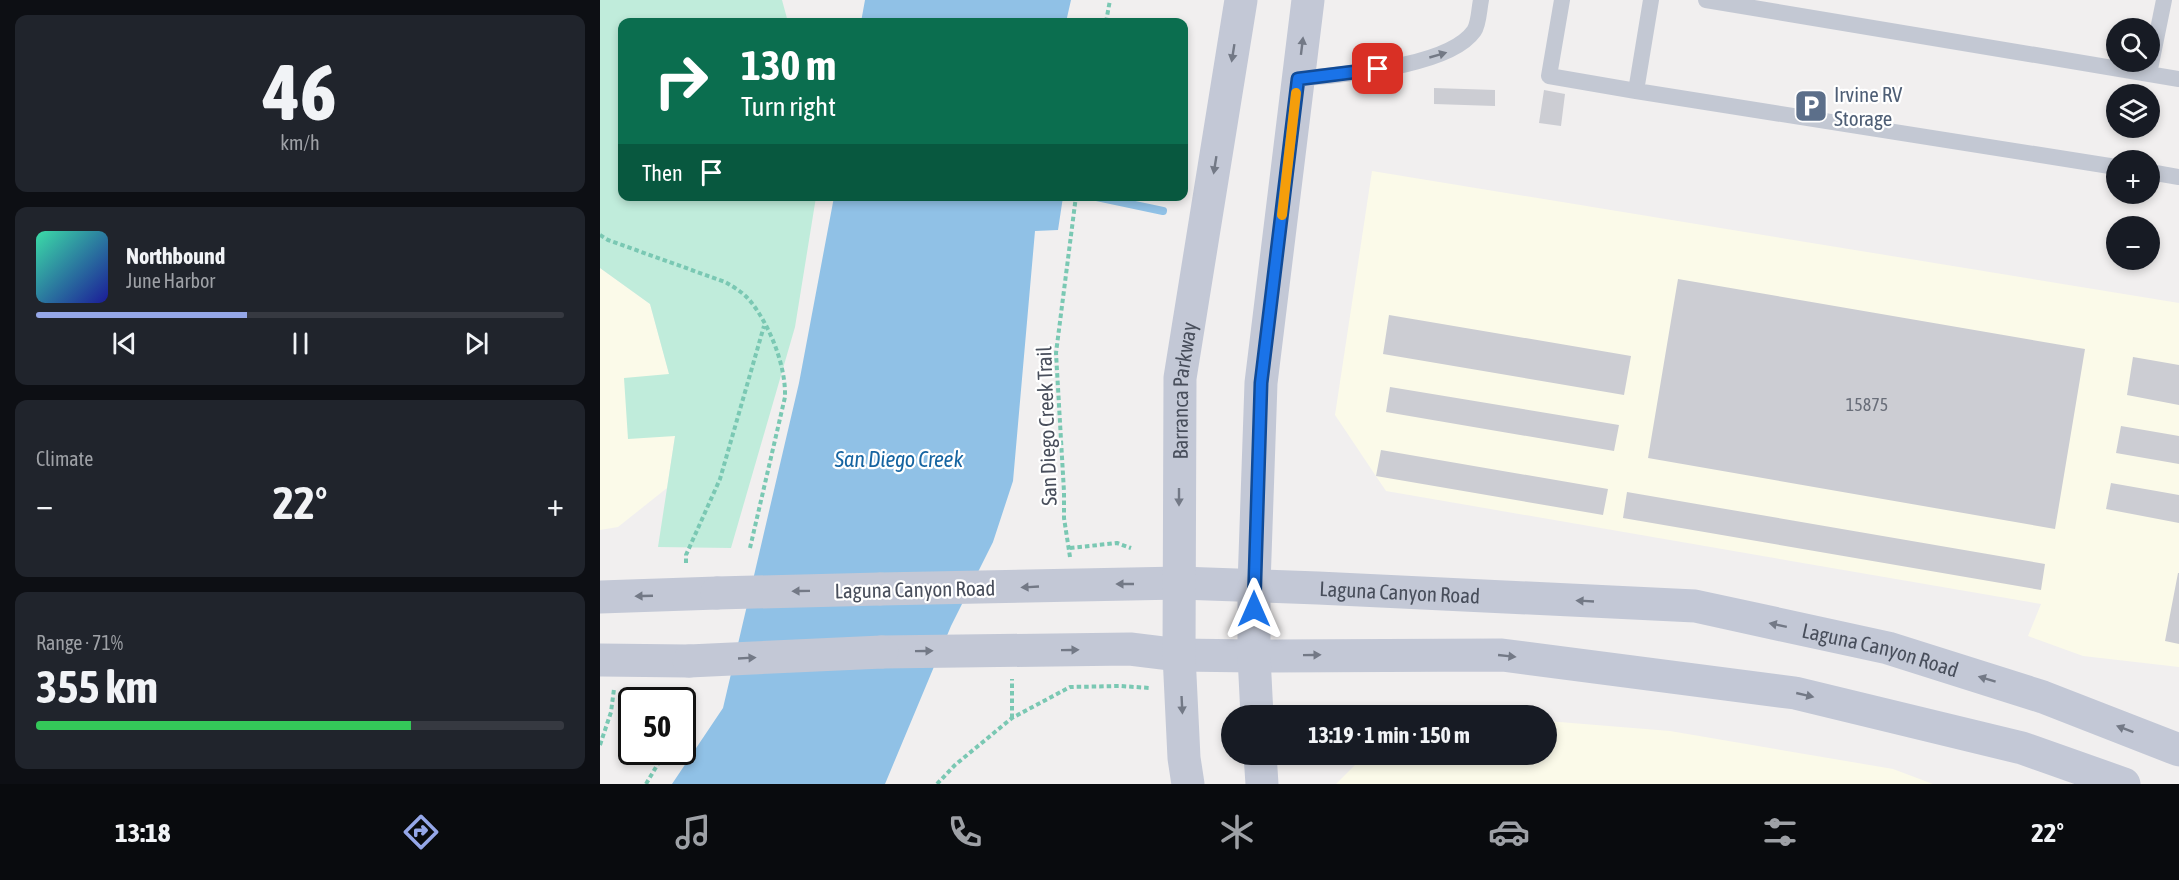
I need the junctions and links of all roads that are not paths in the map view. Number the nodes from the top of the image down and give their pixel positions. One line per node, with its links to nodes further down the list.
1 (1242, 0): 15 (main road, Barranca Parkway, one-way to 15)
2 (1308, 0): 9 (main road, one-way to 2)
3 (1481, 0): 9 (lane, one-way to 3)
4 (1562, 0): 11 (lane)
5 (1651, 0): 11 (lane)
6 (1706, 0): 8 (lane)
7 (2164, 0): 8 (lane)
8 (2149, 74): 10 (lane)
9 (1298, 79): 16 (main road)
10 (2179, 79)
11 (1636, 91): 12 (lane)
12 (2106, 165)
13 (2160, 174): 14 (lane)
14 (2179, 177)
15 (1180, 584): 16 (main road, Laguna Canyon Road); 17 (main road, Laguna Canyon Road, one-way to 17, bridge); 18 (main road, Barranca Parkway)
16 (1254, 585): 19 (main road); 22 (main road, Laguna Canyon Road, one-way to 16)
17 (600, 597)
18 (1179, 655): 19 (main road); 20 (main road, one-way to 18, bridge); 24 (main road, Barranca Parkway, one-way to 24)
19 (1254, 656): 21 (main road); 26 (main road, one-way to 26)
20 (609, 661)
21 (1256, 705)
22 (2179, 750)
23 (1261, 765): 25 (main road)
24 (1188, 784)
25 (1262, 784)
26 (2124, 784)

